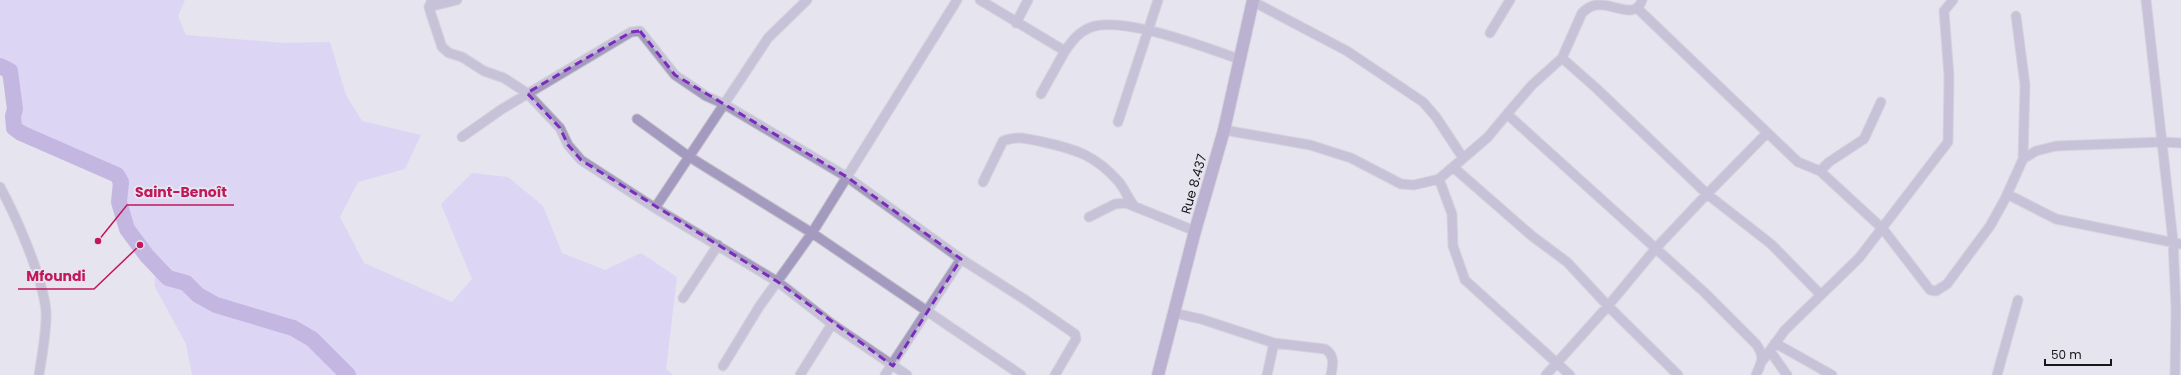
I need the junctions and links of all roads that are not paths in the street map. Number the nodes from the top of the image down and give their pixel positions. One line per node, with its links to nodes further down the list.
1 (457, 0): 11 (street)
2 (807, 0): 23 (street)
3 (957, 0): 37 (street)
4 (980, 0): 14 (street)
5 (1028, 0): 14 (street)
6 (1158, 0): 15 (street)
7 (1510, 0): 16 (street)
8 (1953, 0): 46 (street)
9 (2146, 0): 30 (street)
10 (1252, 1): 19 (main road, Rue 8.437); 33 (street)
11 (431, 3): 20 (street)
12 (1640, 4): 18 (street); 28 (street)
13 (2016, 16): 34 (street)
14 (1016, 23): 17 (street)
15 (1149, 30): 17 (street); 19 (street); 26 (street)
16 (1490, 33)
17 (1065, 51): 21 (street)
18 (1562, 58): 24 (street); 41 (street)
19 (1239, 59): 27 (main road, Rue 8.437)
20 (527, 93): 23 (street); 29 (street); 44 (street)
21 (1041, 94)
22 (1881, 102): 36 (street)
23 (724, 104): 32 (street); 37 (street)
24 (1507, 114): 33 (street); 51 (street)
25 (638, 119): 32 (street)
26 (1118, 122)
27 (1224, 130): 38 (street); 47 (main road, Rue 8.437)
28 (1768, 133): 36 (street); 41 (street)
29 (462, 137)
30 (2162, 142): 31 (street); 34 (street); 49 (street)
31 (2181, 143)
32 (688, 156): 44 (street); 48 (street)
33 (1463, 158): 35 (street)
34 (2023, 159): 42 (street)
35 (1453, 167): 38 (street); 57 (street)
36 (1820, 171): 46 (street)
37 (847, 177): 48 (street); 52 (street)
38 (1440, 179): 66 (street)
39 (983, 182): 43 (street)
40 (0, 187): 69 (street)
41 (1706, 194): 51 (street); 54 (street)
42 (2007, 194): 46 (street); 49 (street)
43 (1135, 207): 45 (street); 47 (street)
44 (655, 208): 50 (street)
45 (1089, 217)
46 (1883, 229): 54 (street)
47 (1195, 231): 59 (main road, Rue 8.437)
48 (812, 233): 53 (street); 58 (street)
49 (2177, 242): 65 (street)
50 (718, 245): 53 (street); 55 (street)
51 (1656, 248): 57 (street); 64 (street)
52 (961, 259): 58 (street); 74 (street)
53 (778, 282): 60 (street); 67 (street)
54 (1820, 294): 62 (street)
55 (683, 298)
56 (2018, 300): 84 (street)
57 (1608, 306): 66 (street); 80 (street)
58 (928, 312): 68 (street); 73 (street)
59 (1174, 313): 61 (street); 75 (main road, Rue 8.437)
60 (832, 324): 68 (street); 70 (street)
61 (1274, 343): 76 (street); 77 (street)
62 (1775, 343): 63 (street); 83 (street)
63 (1770, 351): 64 (street); 82 (street)
64 (1763, 360): 81 (street)
65 (2178, 360): 85 (street)
66 (1556, 362): 78 (street); 79 (street)
67 (723, 366)
68 (893, 366): 71 (street); 72 (street)
69 (39, 375)
70 (800, 375)
71 (885, 375)
72 (907, 375)
73 (1021, 375)
74 (1055, 375)
75 (1158, 375)
76 (1267, 375)
77 (1331, 375)
78 (1546, 375)
79 (1570, 375)
80 (1678, 375)
81 (1756, 375)
82 (1787, 375)
83 (1832, 375)
84 (1997, 375)
85 (2175, 375)

